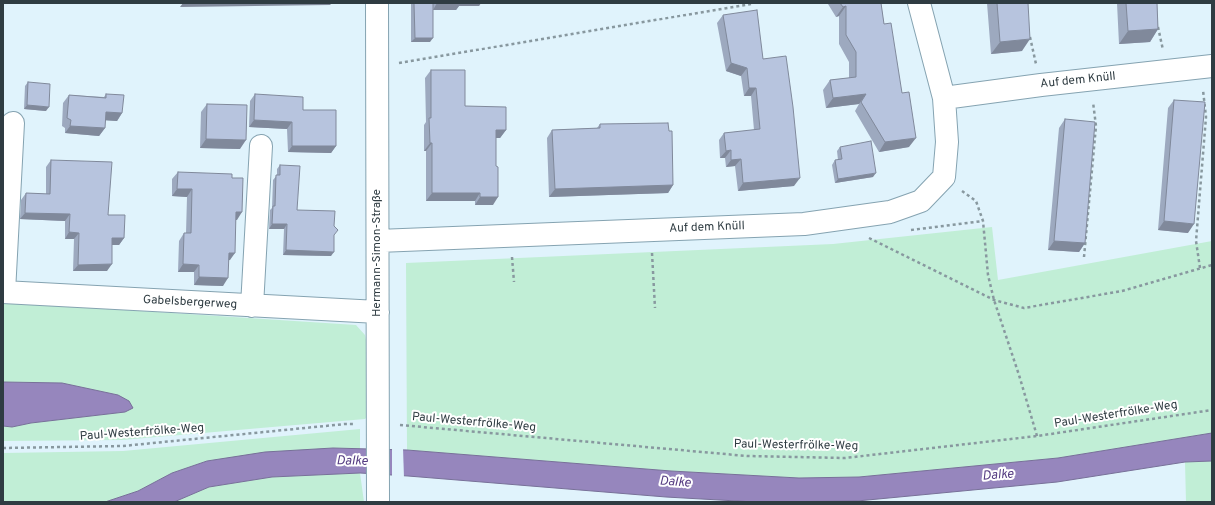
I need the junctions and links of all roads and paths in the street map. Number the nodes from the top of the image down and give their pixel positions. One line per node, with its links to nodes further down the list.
1 (377, 3): 17 (street, Hermann-Simon-Straße)
2 (920, 3): 11 (street)
3 (751, 4): 6 (path)
4 (1157, 24): 8 (path)
5 (1029, 33): 10 (path)
6 (404, 62)
7 (1206, 67): 8 (street, Auf dem Knüll); 20 (path)
8 (1168, 71): 9 (street, Auf dem Knüll)
9 (1091, 80): 10 (street, Auf dem Knüll); 18 (path)
10 (1041, 85): 11 (street, Auf dem Knüll)
11 (944, 98): 14 (street)
12 (13, 124): 21 (street)
13 (262, 146): 23 (street)
14 (944, 177): 15 (street, Auf dem Knüll); 22 (path)
15 (651, 230): 17 (street, Auf dem Knüll); 24 (path)
16 (863, 235): 22 (path)
17 (378, 241): 25 (street, Hermann-Simon-Straße)
18 (1084, 257)
19 (1212, 265): 20 (path)
20 (1200, 268): 22 (path)
21 (4, 292): 23 (street, Gabelsbergerweg)
22 (994, 300): 29 (path)
23 (252, 306): 25 (street, Gabelsbergerweg)
24 (654, 308)
25 (378, 312): 31 (street, Hermann-Simon-Straße)
26 (1212, 410): 29 (path, Paul-Westerfrölke-Weg)
27 (353, 424): 30 (path, Paul-Westerfrölke-Weg)
28 (402, 425): 29 (path, Paul-Westerfrölke-Weg)
29 (1037, 436)
30 (3, 448)
31 (378, 495)

